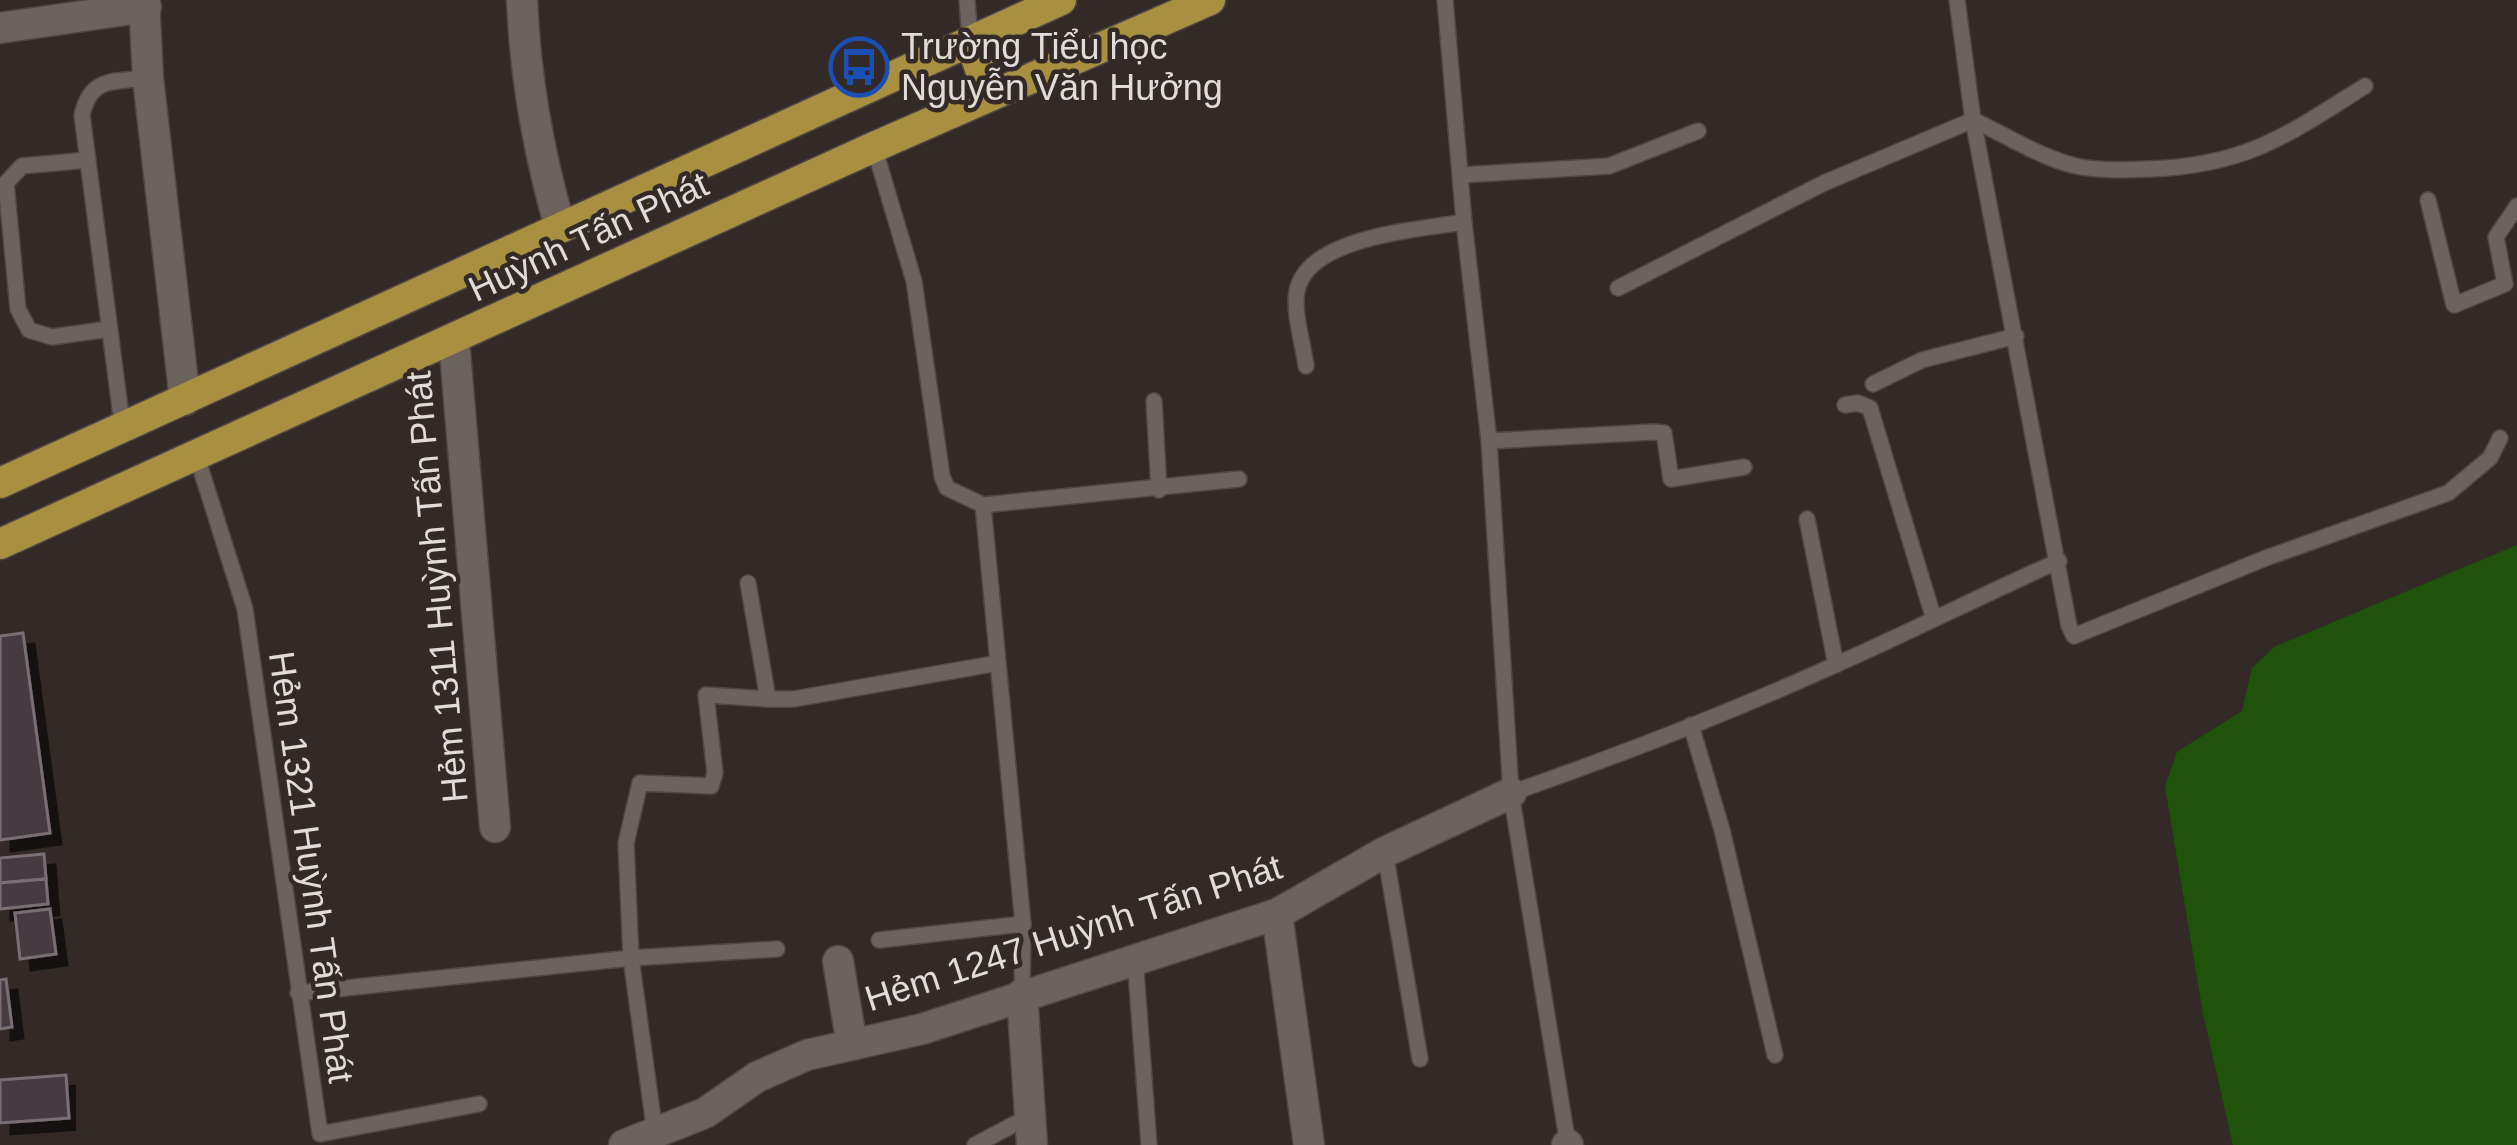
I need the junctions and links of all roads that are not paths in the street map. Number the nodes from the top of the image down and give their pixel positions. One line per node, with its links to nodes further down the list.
1 (522, 0): 21 (street)
2 (967, 0): 9 (lane)
3 (1061, 0): 9 (main road, Huỳnh Tấn Phát)
4 (1210, 0): 12 (main road, Huỳnh Tấn Phát)
5 (1445, 0): 17 (lane)
6 (1957, 0): 13 (lane)
7 (145, 4): 8 (street); 10 (street)
8 (0, 28)
9 (970, 41): 12 (main road); 21 (main road, Huỳnh Tấn Phát)
10 (148, 78): 16 (lane); 28 (street)
11 (2365, 86): 13 (lane)
12 (990, 95): 15 (main road, Huỳnh Tấn Phát)
13 (1973, 120): 22 (lane); 24 (lane)
14 (1698, 131): 17 (lane)
15 (874, 147): 25 (main road, Huỳnh Tấn Phát); 39 (lane)
16 (88, 160): 23 (lane); 23 (lane)
17 (1462, 175): 20 (lane)
18 (2428, 200): 19 (lane)
19 (2517, 206)
20 (1464, 222): 26 (lane); 33 (lane)
21 (560, 227): 28 (main road, Huỳnh Tấn Phát)
22 (1618, 288)
23 (109, 329): 31 (lane)
24 (2015, 336): 27 (lane); 42 (lane)
25 (454, 340): 34 (main road, Huỳnh Tấn Phát); 50 (street, Hẻm 1311 Huỳnh Tấn Phát)
26 (1306, 366)
27 (1873, 384)
28 (185, 400): 31 (main road, Huỳnh Tấn Phát); 34 (main road)
29 (1154, 401): 38 (lane)
30 (1845, 405): 44 (lane)
31 (123, 430): 37 (main road, Huỳnh Tấn Phát)
32 (2500, 439): 42 (lane)
33 (1489, 441): 35 (lane); 49 (lane)
34 (196, 454): 41 (main road, Huỳnh Tấn Phát); 59 (lane, Hẻm 1321 Huỳnh Tấn Phát)
35 (1744, 467)
36 (1239, 479): 38 (lane)
37 (0, 483)
38 (1159, 490): 39 (lane)
39 (983, 505): 45 (lane)
40 (1808, 519): 46 (lane)
41 (0, 544)
42 (2059, 561): 44 (lane)
43 (748, 583): 47 (lane)
44 (1933, 616): 46 (lane)
45 (998, 663): 47 (lane); 53 (lane)
46 (1836, 665): 48 (lane)
47 (768, 699): 56 (lane)
48 (1691, 724): 49 (lane); 62 (lane)
49 (1511, 793): 51 (street, Hẻm 1247 Huỳnh Tấn Phát); 71 (lane)
50 (495, 827)
51 (1384, 852): 52 (street, Hẻm 1247 Huỳnh Tấn Phát); 63 (lane)
52 (1277, 914): 57 (street, Hẻm 1247 Huỳnh Tấn Phát); 70 (street)
53 (1023, 924): 54 (lane); 60 (lane)
54 (879, 940)
55 (777, 949): 56 (lane)
56 (632, 958): 59 (lane); 66 (lane)
57 (1135, 958): 60 (street, Hẻm 1247 Huỳnh Tấn Phát); 69 (lane)
58 (838, 961): 61 (street)
59 (298, 993): 64 (lane, Hẻm 1321 Huỳnh Tấn Phát)
60 (1022, 994): 61 (street, Hẻm 1247 Huỳnh Tấn Phát); 65 (street)
61 (852, 1045): 66 (street, Hẻm 1247 Huỳnh Tấn Phát)
62 (1775, 1054)
63 (1420, 1059)
64 (479, 1105)
65 (1030, 1131): 68 (lane)
66 (655, 1133): 67 (street, Hẻm 1247 Huỳnh Tấn Phát)
67 (624, 1145)
68 (975, 1145)
69 (1149, 1145)
70 (1309, 1145)
71 (1567, 1145)

